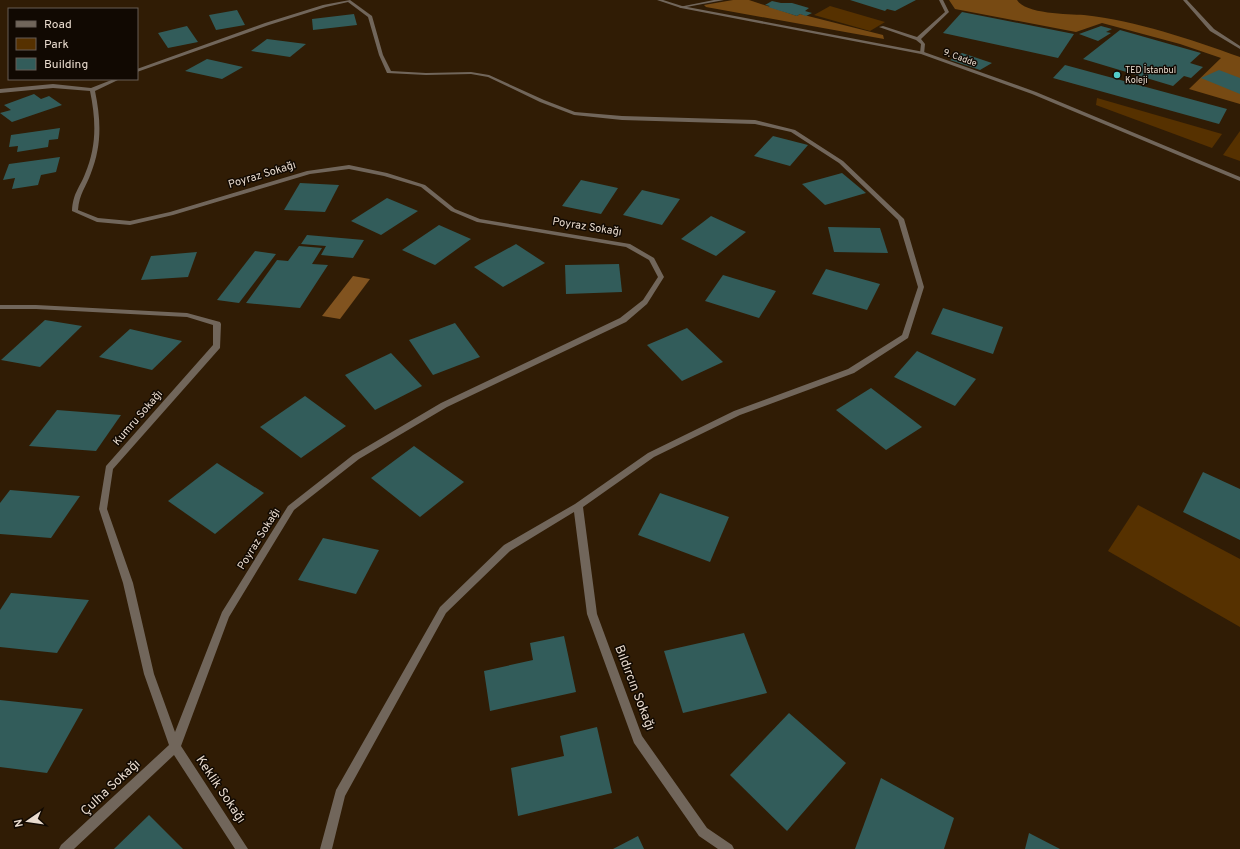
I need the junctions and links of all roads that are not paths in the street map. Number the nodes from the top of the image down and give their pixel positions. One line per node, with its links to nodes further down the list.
1 (660, 0): 5 (street, 9. Cadde)
2 (722, 0): 5 (street)
3 (941, 0): 7 (street)
4 (1185, 0): 8 (street)
5 (681, 7): 9 (street, 9. Cadde)
6 (881, 27): 7 (street)
7 (918, 39): 9 (street)
8 (1240, 48)
9 (922, 53): 14 (street, 9. Cadde)
10 (138, 71): 16 (street)
11 (116, 80): 12 (street)
12 (92, 90): 13 (street); 17 (street, Poyraz Sokağı)
13 (0, 91)
14 (1240, 180)
15 (0, 307): 17 (street, Kumru Sokağı)
16 (578, 506): 20 (street); 21 (street, Bıldırcın Sokağı)
17 (175, 747): 18 (street, Çulha Sokağı); 19 (street, Keklik Sokağı)
18 (65, 849)
19 (242, 849)
20 (326, 849)
21 (728, 849)

